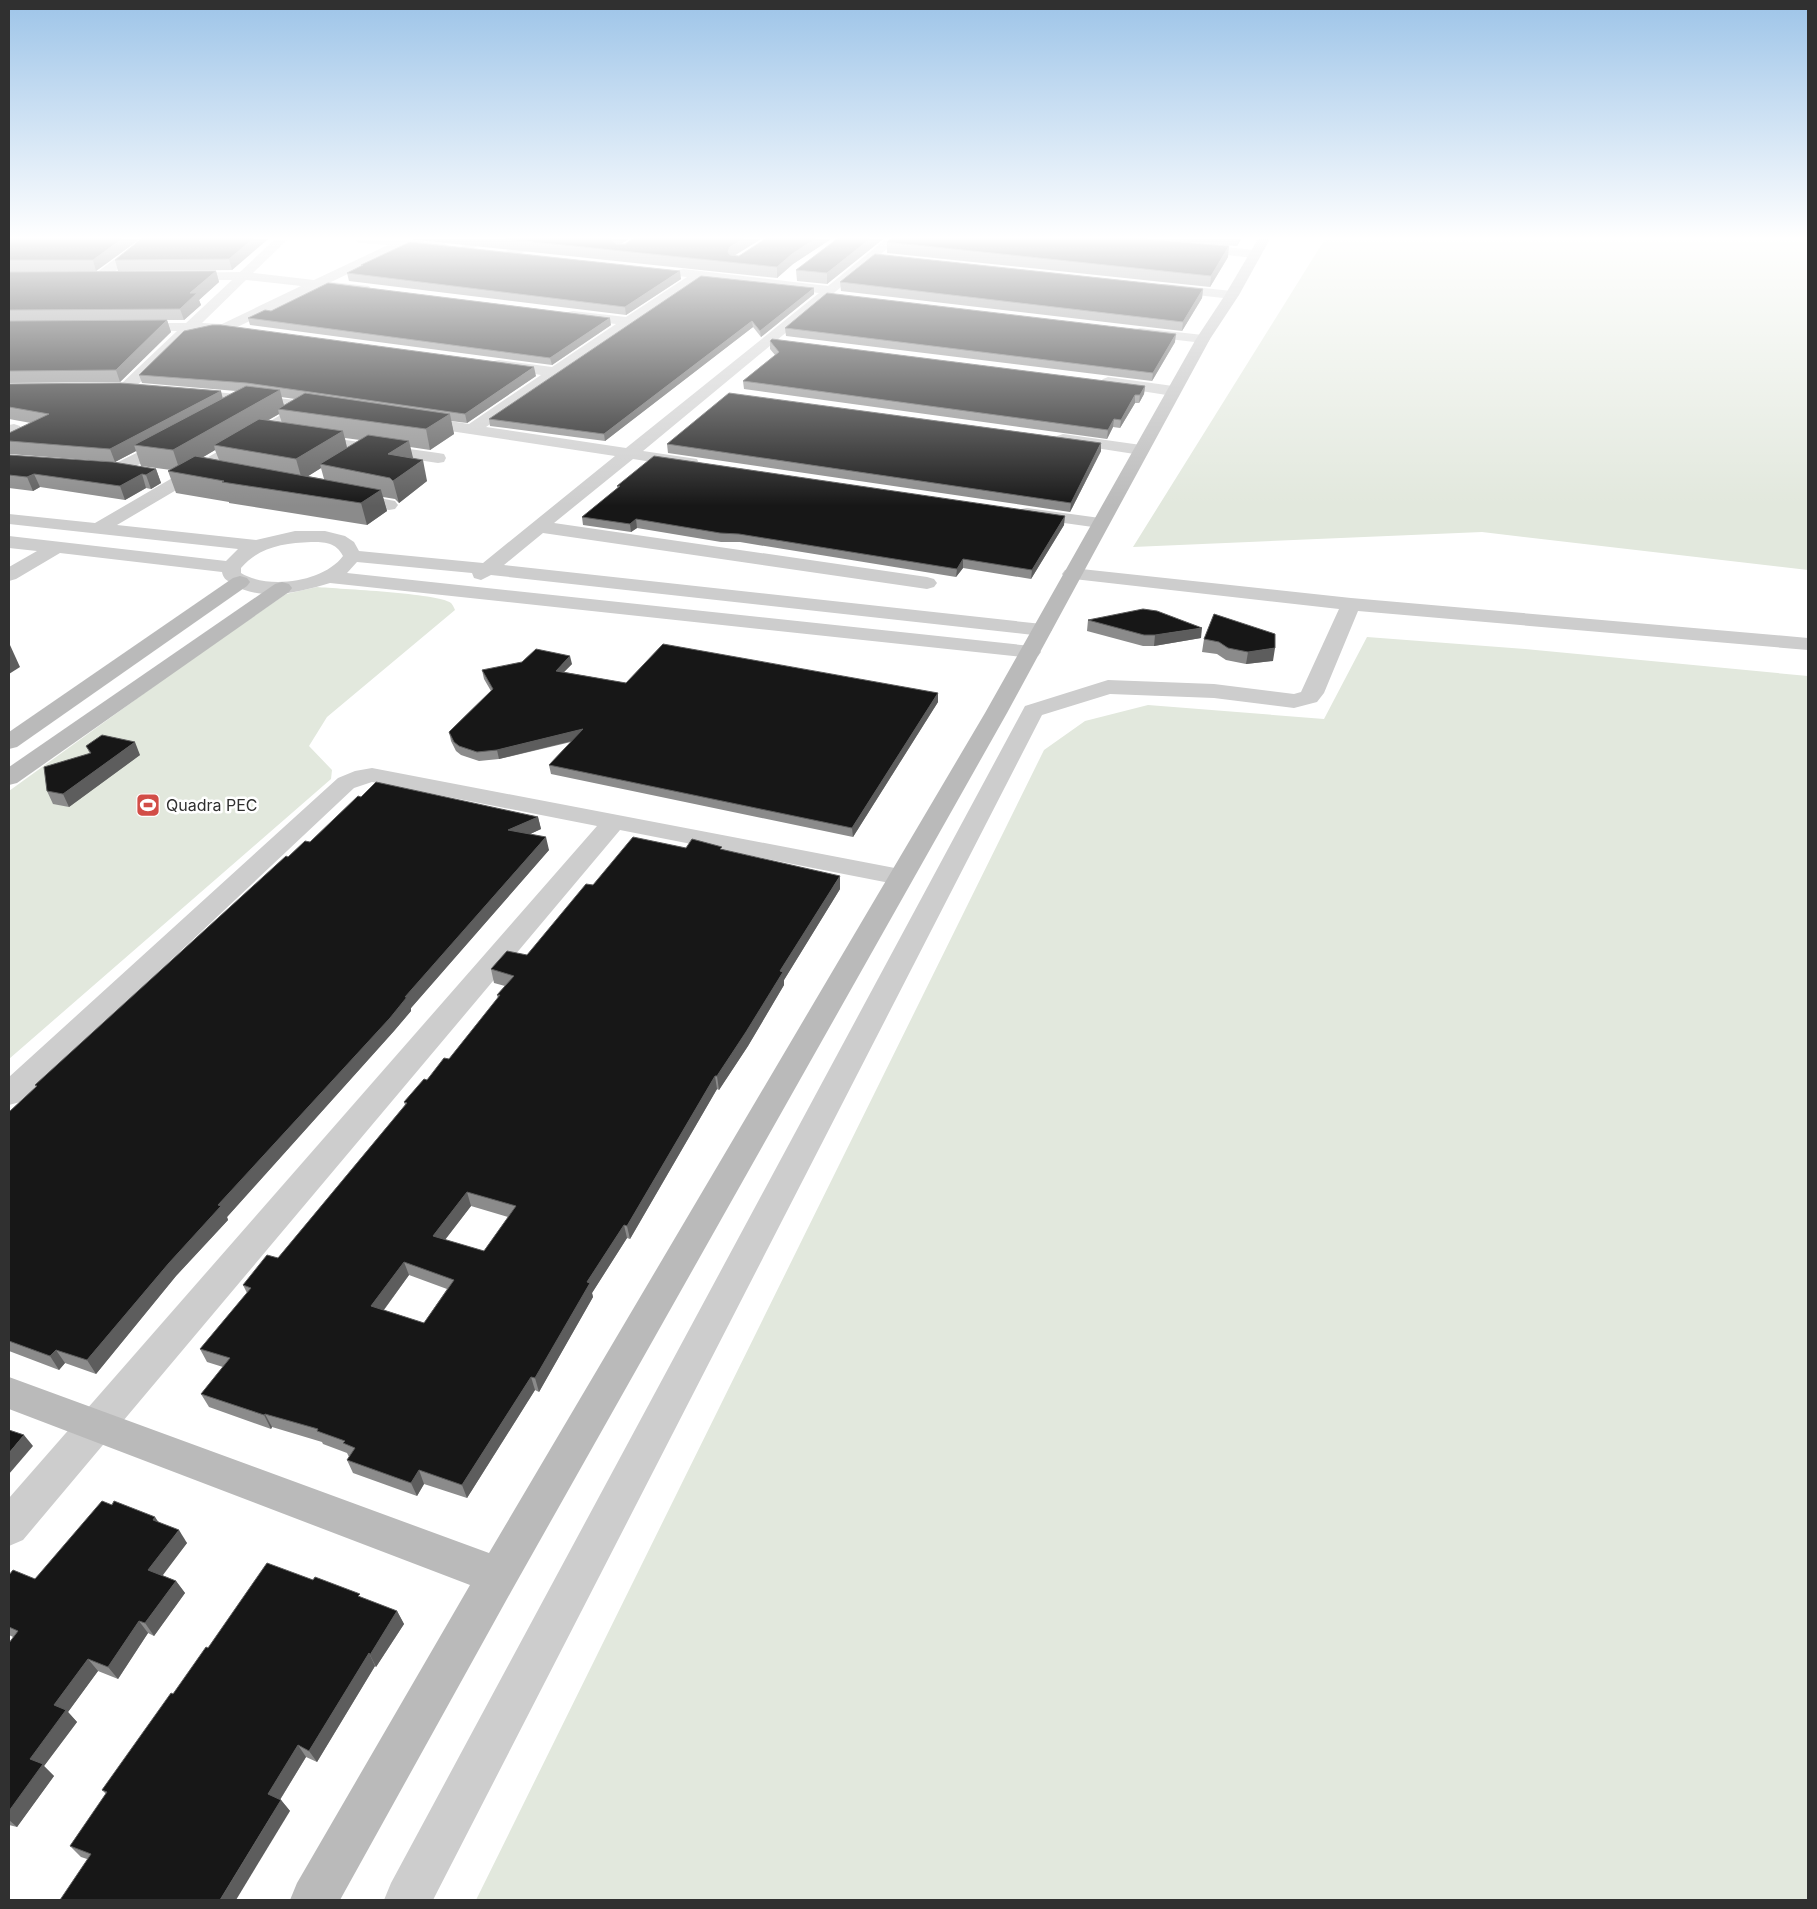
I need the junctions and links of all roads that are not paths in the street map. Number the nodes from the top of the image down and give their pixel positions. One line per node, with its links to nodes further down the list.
1 (188, 328): 14 (street)
2 (224, 328): 7 (street)
3 (619, 328): 12 (street)
4 (785, 328): 9 (street)
5 (1210, 328): 8 (street)
6 (1125, 330): 8 (street)
7 (253, 332)
8 (1203, 339): 18 (street)
9 (768, 340): 10 (street); 17 (street)
10 (788, 342)
11 (486, 363): 12 (street)
12 (554, 372): 27 (street)
13 (1094, 381): 18 (street)
14 (124, 389): 15 (street); 16 (street)
15 (76, 390)
16 (144, 391)
17 (707, 391): 20 (street); 34 (street)
18 (1173, 391): 33 (street)
19 (172, 393): 21 (street)
20 (726, 394)
21 (249, 398): 22 (street); 24 (street)
22 (307, 406): 23 (street); 30 (street)
23 (336, 410)
24 (223, 413)
25 (404, 419): 27 (street)
26 (9, 426): 28 (street)
27 (472, 429): 34 (street)
28 (9, 432)
29 (188, 432): 39 (street)
30 (260, 432): 32 (street); 40 (street)
31 (1052, 438): 33 (street)
32 (368, 449): 35 (street); 36 (street)
33 (1141, 450): 47 (street)
34 (631, 454): 37 (street); 48 (street)
35 (438, 458)
36 (345, 464)
37 (709, 465)
38 (100, 468): 39 (street)
39 (118, 469): 42 (street)
40 (197, 470): 41 (street); 42 (street)
41 (226, 475)
42 (182, 479): 49 (street)
43 (333, 494): 44 (street)
44 (389, 505)
45 (1012, 510): 47 (street)
46 (9, 519): 49 (street)
47 (1100, 523): 55 (street)
48 (541, 527): 54 (street); 60 (street)
49 (99, 528): 51 (street)
50 (9, 542): 52 (street)
51 (258, 546): 53 (street); 57 (street)
52 (57, 547): 56 (street); 57 (street)
53 (352, 556): 54 (street); 58 (street)
54 (490, 569): 59 (street); 61 (street)
55 (1072, 574): 64 (street); 65 (street)
56 (9, 575)
57 (236, 575): 62 (street); 67 (street)
58 (329, 576): 61 (street); 62 (street)
59 (556, 576): 63 (street); 65 (street)
60 (927, 584)
61 (444, 587): 63 (street)
62 (282, 588): 68 (street)
63 (534, 598): 65 (street)
64 (1351, 604): 66 (street); 77 (street)
65 (1036, 641): 70 (street)
66 (1808, 644)
67 (9, 742)
68 (13, 771)
69 (614, 822): 70 (street); 71 (street); 73 (street)
70 (900, 877): 75 (street)
71 (9, 1094)
72 (9, 1393): 73 (street)
73 (97, 1425): 74 (street); 75 (street)
74 (9, 1527)
75 (498, 1576): 76 (street)
76 (314, 1900)
77 (408, 1900)

